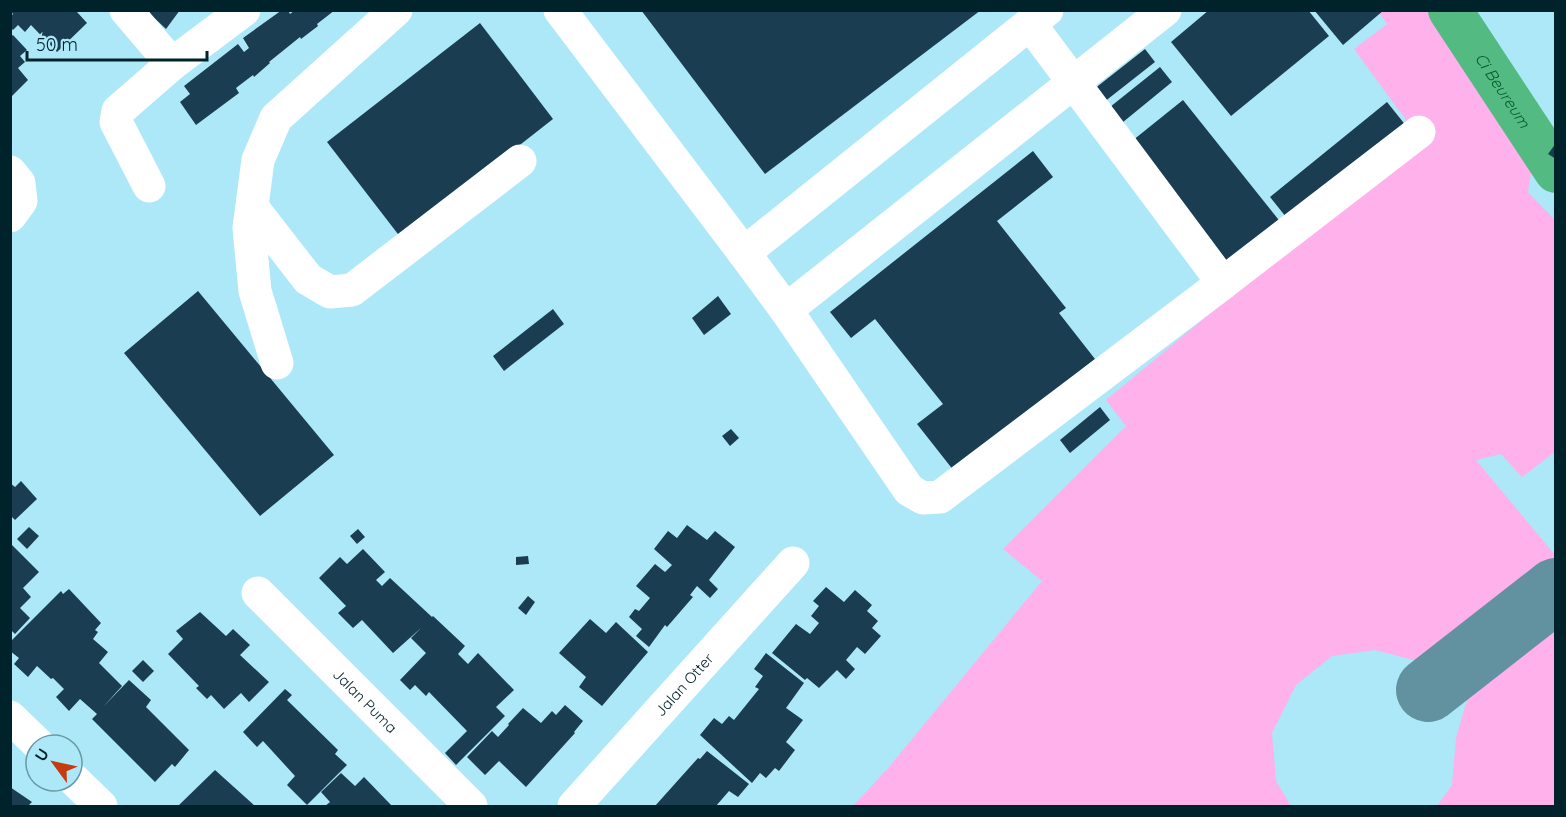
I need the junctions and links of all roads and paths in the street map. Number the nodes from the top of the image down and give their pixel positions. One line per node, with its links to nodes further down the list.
1 (126, 10): 7 (street)
2 (244, 10): 7 (street)
3 (396, 10): 13 (street)
4 (560, 10): 15 (street)
5 (1165, 10): 8 (street)
6 (1039, 17): 8 (street); 15 (street)
7 (172, 64): 12 (street)
8 (1074, 83): 16 (street); 17 (street)
9 (1419, 132): 16 (street)
10 (520, 161): 13 (street)
11 (10, 172): 14 (street)
12 (149, 186)
13 (252, 207): 18 (street)
14 (10, 216)
15 (744, 253): 17 (street)
16 (1223, 283): 17 (street)
17 (786, 310)
18 (278, 363)
19 (793, 563): 26 (street, Jalan Otter)
20 (258, 593): 25 (street, Jalan Puma)
21 (10, 717): 22 (street)
22 (27, 733)
23 (84, 790): 24 (street)
24 (101, 807)
25 (471, 807)
26 (574, 807)

